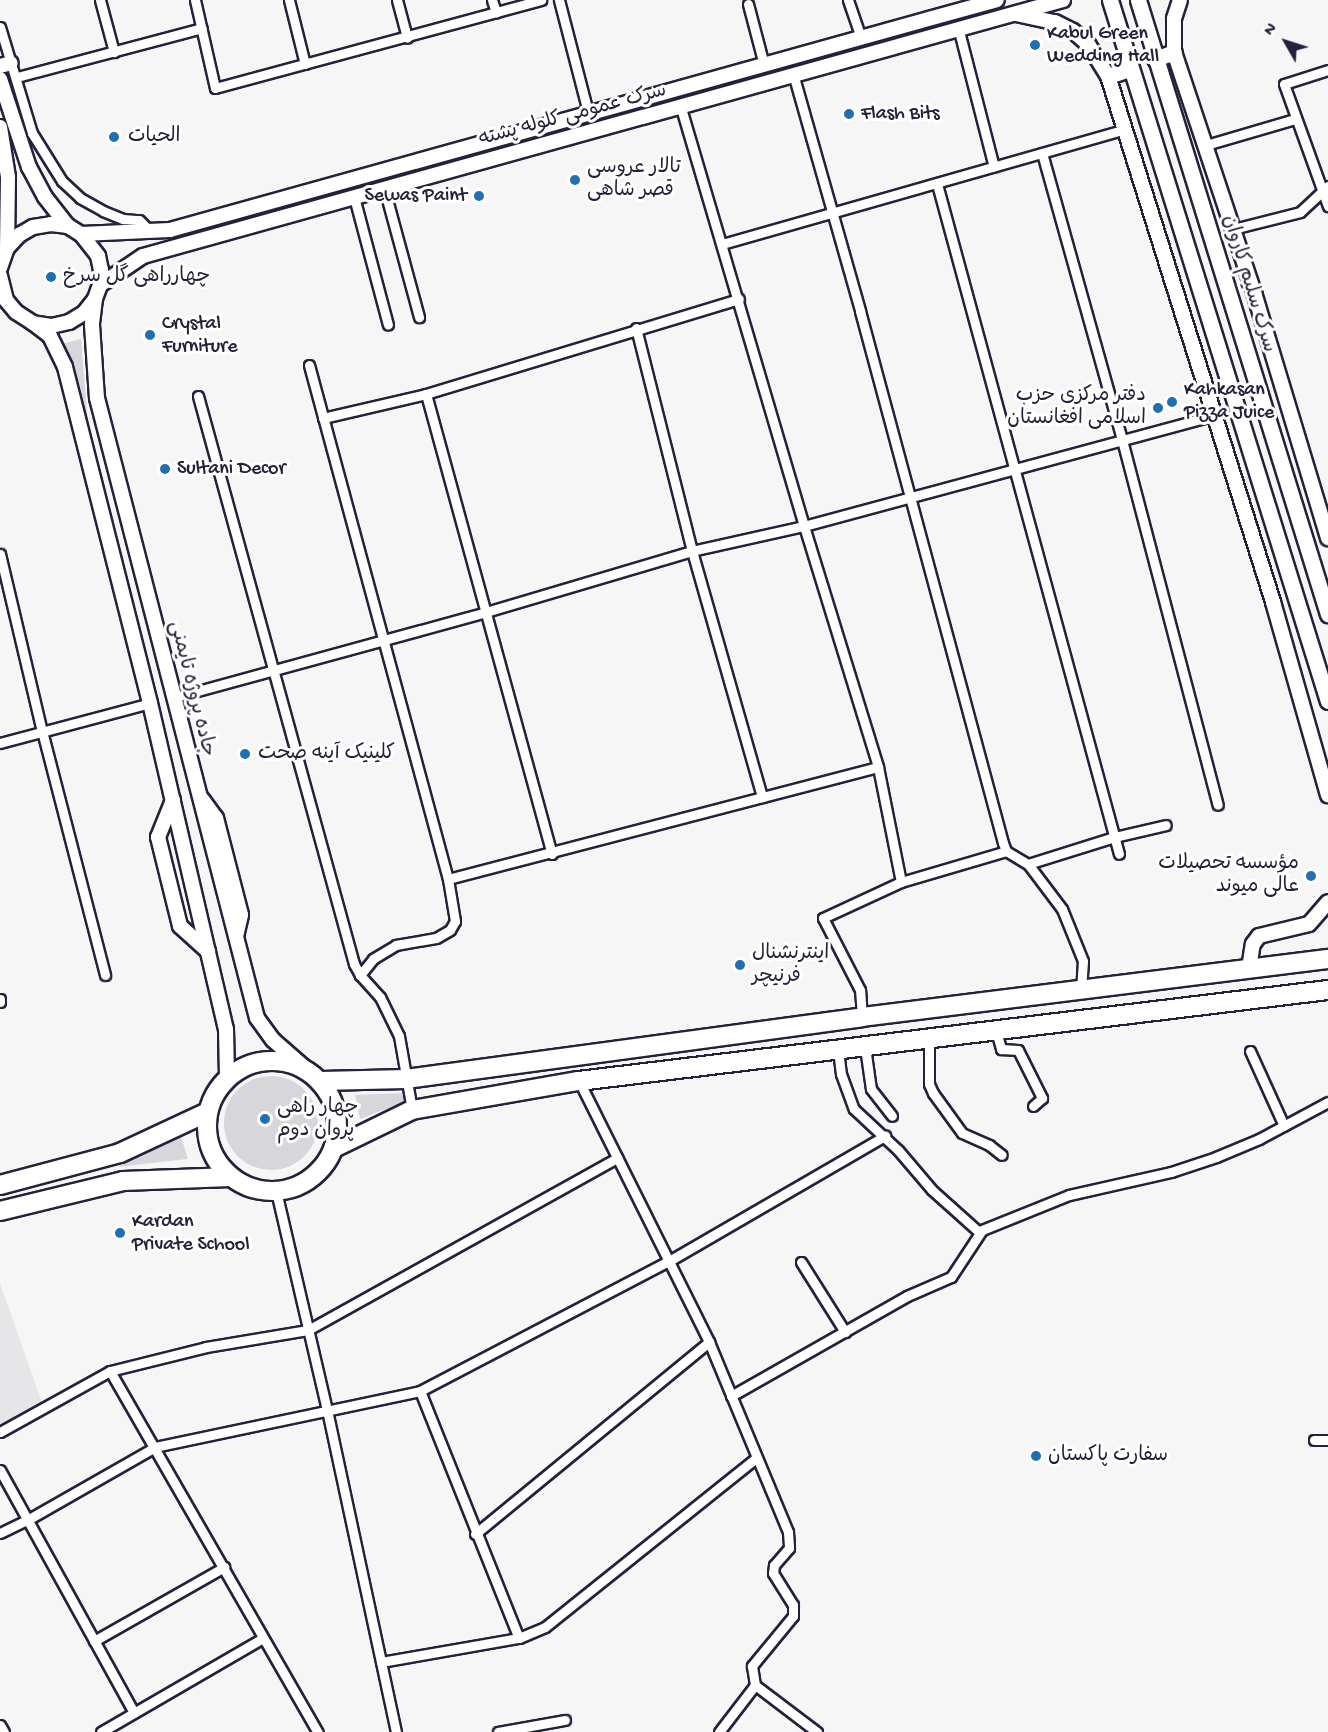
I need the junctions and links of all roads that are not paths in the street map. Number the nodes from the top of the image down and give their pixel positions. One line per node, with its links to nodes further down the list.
1 (100, 0): 22 (street)
2 (195, 0): 18 (street)
3 (289, 0): 26 (street)
4 (397, 0): 21 (street)
5 (492, 0): 15 (street)
6 (541, 0): 15 (street)
7 (559, 0): 35 (street)
8 (848, 0): 20 (street)
9 (997, 0): 20 (main road, سرک عمومی کلوله پشته)
10 (1063, 0): 16 (main road, سرک عمومی کلوله پشته)
11 (1110, 0): 28 (main road)
12 (1138, 0): 24 (main road, سرک سلیم کاروان)
13 (1180, 0): 23 (main road)
14 (748, 4): 27 (street)
15 (496, 12): 21 (street)
16 (1014, 13): 19 (main road, سرک عمومی کلوله پشته); 30 (main road)
17 (0, 27): 25 (street)
18 (202, 28): 22 (street); 26 (street)
19 (959, 31): 32 (main road, سرک عمومی کلوله پشته); 41 (street)
20 (861, 37): 27 (main road, سرک عمومی کلوله پشته)
21 (407, 38): 26 (street)
22 (114, 52): 31 (street)
23 (1174, 52): 24 (main road); 39 (main road)
24 (1155, 59): 79 (main road, سرک سلیم کاروان)
25 (5, 64): 31 (street)
26 (306, 64)
27 (764, 64): 35 (main road, سرک عمومی کلوله پشته)
28 (1129, 69): 30 (main road); 83 (main road)
29 (1328, 70): 36 (street)
30 (1108, 76): 38 (main road)
31 (17, 77): 51 (street)
32 (794, 77): 34 (main road, سرک عمومی کلوله پشته); 48 (street)
33 (0, 79): 49 (main road)
34 (681, 108): 45 (main road, سرک عمومی کلوله پشته); 53 (street)
35 (588, 112): 51 (main road, سرک عمومی کلوله پشته)
36 (1295, 119): 39 (street); 44 (street)
37 (0, 127): 42 (main road)
38 (1125, 129): 40 (street); 69 (main road)
39 (1206, 145): 50 (main road)
40 (1042, 153): 41 (street); 71 (street)
41 (994, 167): 43 (street)
42 (4, 184): 54 (main road)
43 (937, 184): 48 (street); 72 (street)
44 (1324, 188): 47 (street); 50 (street)
45 (384, 189): 46 (main road, سرک عمومی کلوله پشته); 62 (street)
46 (354, 197): 57 (main road, سرک عمومی کلوله پشته); 64 (street)
47 (1328, 206)
48 (831, 213): 53 (street); 73 (street)
49 (68, 226): 52 (main road); 54 (main road)
50 (1233, 229): 75 (main road)
51 (150, 231): 52 (main road, سرک عمومی کلوله پشته)
52 (81, 234): 57 (main road)
53 (722, 243): 59 (street)
54 (4, 253): 55 (main road)
55 (0, 268)
56 (0, 276): 61 (main road)
57 (100, 285): 58 (main road)
58 (95, 299): 63 (main road); 82 (main road, جاده پروژه تایمنی)
59 (740, 299): 65 (street); 74 (street)
60 (0, 312): 61 (main road)
61 (16, 312): 63 (main road)
62 (418, 317)
63 (33, 323): 84 (main road)
64 (388, 325)
65 (636, 328): 67 (street); 76 (street)
66 (309, 365): 70 (street)
67 (426, 394): 70 (street); 78 (street)
68 (198, 396): 81 (street)
69 (1214, 415): 71 (street); 88 (main road)
70 (323, 418): 80 (street)
71 (1122, 440): 72 (street); 91 (street)
72 (1016, 469): 73 (street); 93 (street)
73 (911, 497): 74 (street); 94 (street)
74 (804, 526): 76 (street); 87 (street)
75 (1328, 538)
76 (692, 551): 78 (street); 89 (street)
77 (0, 554): 85 (street)
78 (486, 612): 80 (street); 95 (street)
79 (1328, 614)
80 (383, 640): 81 (street); 98 (street)
81 (276, 670): 82 (street); 105 (street)
82 (172, 698): 114 (main road, جاده پروژه تایمنی)
83 (1328, 701)
84 (150, 703): 85 (street); 90 (main road)
85 (42, 731): 86 (street); 104 (street)
86 (0, 743)
87 (878, 767): 89 (street); 99 (street)
88 (1328, 795)
89 (762, 797): 95 (street)
90 (173, 800): 101 (main road); 101 (main road)
91 (1218, 805)
92 (1166, 825): 93 (street)
93 (1114, 837): 96 (street); 97 (street)
94 (1006, 851): 97 (street); 99 (street)
95 (552, 854): 98 (street)
96 (1119, 854)
97 (1028, 864): 106 (street)
98 (448, 879): 105 (street)
99 (901, 882): 108 (street)
100 (1328, 902): 103 (main road)
101 (208, 951): 115 (main road)
102 (1328, 959): 103 (highway)
103 (1249, 968): 106 (highway)
104 (105, 975)
105 (360, 975): 116 (street)
106 (1081, 989): 108 (highway)
107 (1328, 990): 109 (highway)
108 (862, 1017): 116 (highway)
109 (996, 1031): 110 (highway); 120 (street)
110 (929, 1039): 111 (highway); 127 (street)
111 (865, 1047): 112 (highway); 123 (street)
112 (838, 1050): 118 (highway); 125 (street)
113 (1250, 1051): 124 (street)
114 (305, 1068): 115 (highway); 117 (highway)
115 (227, 1078): 122 (highway)
116 (406, 1079): 117 (highway); 121 (street)
117 (321, 1081): 126 (highway)
118 (579, 1081): 121 (highway); 128 (street)
119 (1328, 1102): 124 (street)
120 (1033, 1106)
121 (412, 1110): 126 (highway)
122 (208, 1112): 129 (highway); 130 (highway)
123 (892, 1116)
124 (1284, 1126): 133 (street)
125 (885, 1136): 133 (street); 134 (street)
126 (334, 1148): 131 (highway)
127 (1002, 1155)
128 (617, 1158): 134 (street); 136 (street)
129 (231, 1177): 131 (highway); 132 (highway)
130 (0, 1185)
131 (276, 1191): 136 (street)
132 (0, 1211)
133 (979, 1232): 137 (street)
134 (669, 1261): 138 (street); 140 (street)
135 (801, 1262): 137 (street)
136 (308, 1330): 139 (street); 142 (street)
137 (845, 1332): 141 (street)
138 (709, 1342): 141 (street); 151 (street)
139 (110, 1371): 143 (street); 146 (street)
140 (420, 1391): 142 (street); 151 (street)
141 (731, 1396): 147 (street)
142 (327, 1410): 146 (street); 156 (street)
143 (0, 1431)
144 (1314, 1440): 145 (street)
145 (1328, 1440)
146 (155, 1447): 149 (street); 152 (street)
147 (756, 1458): 154 (street); 157 (street)
148 (0, 1470): 149 (street)
149 (29, 1519): 150 (street); 155 (street)
150 (0, 1533)
151 (475, 1534): 154 (street)
152 (224, 1567): 153 (street); 155 (street)
153 (263, 1638): 158 (street); 163 (street)
154 (519, 1638): 156 (street)
155 (94, 1641): 158 (street)
156 (381, 1662): 164 (street)
157 (755, 1685): 166 (street); 167 (street)
158 (134, 1713): 162 (street)
159 (565, 1720): 165 (street)
160 (0, 1725): 161 (street)
161 (4, 1732)
162 (101, 1732)
163 (318, 1732)
164 (396, 1732)
165 (498, 1732)
166 (719, 1732)
167 (817, 1732)

